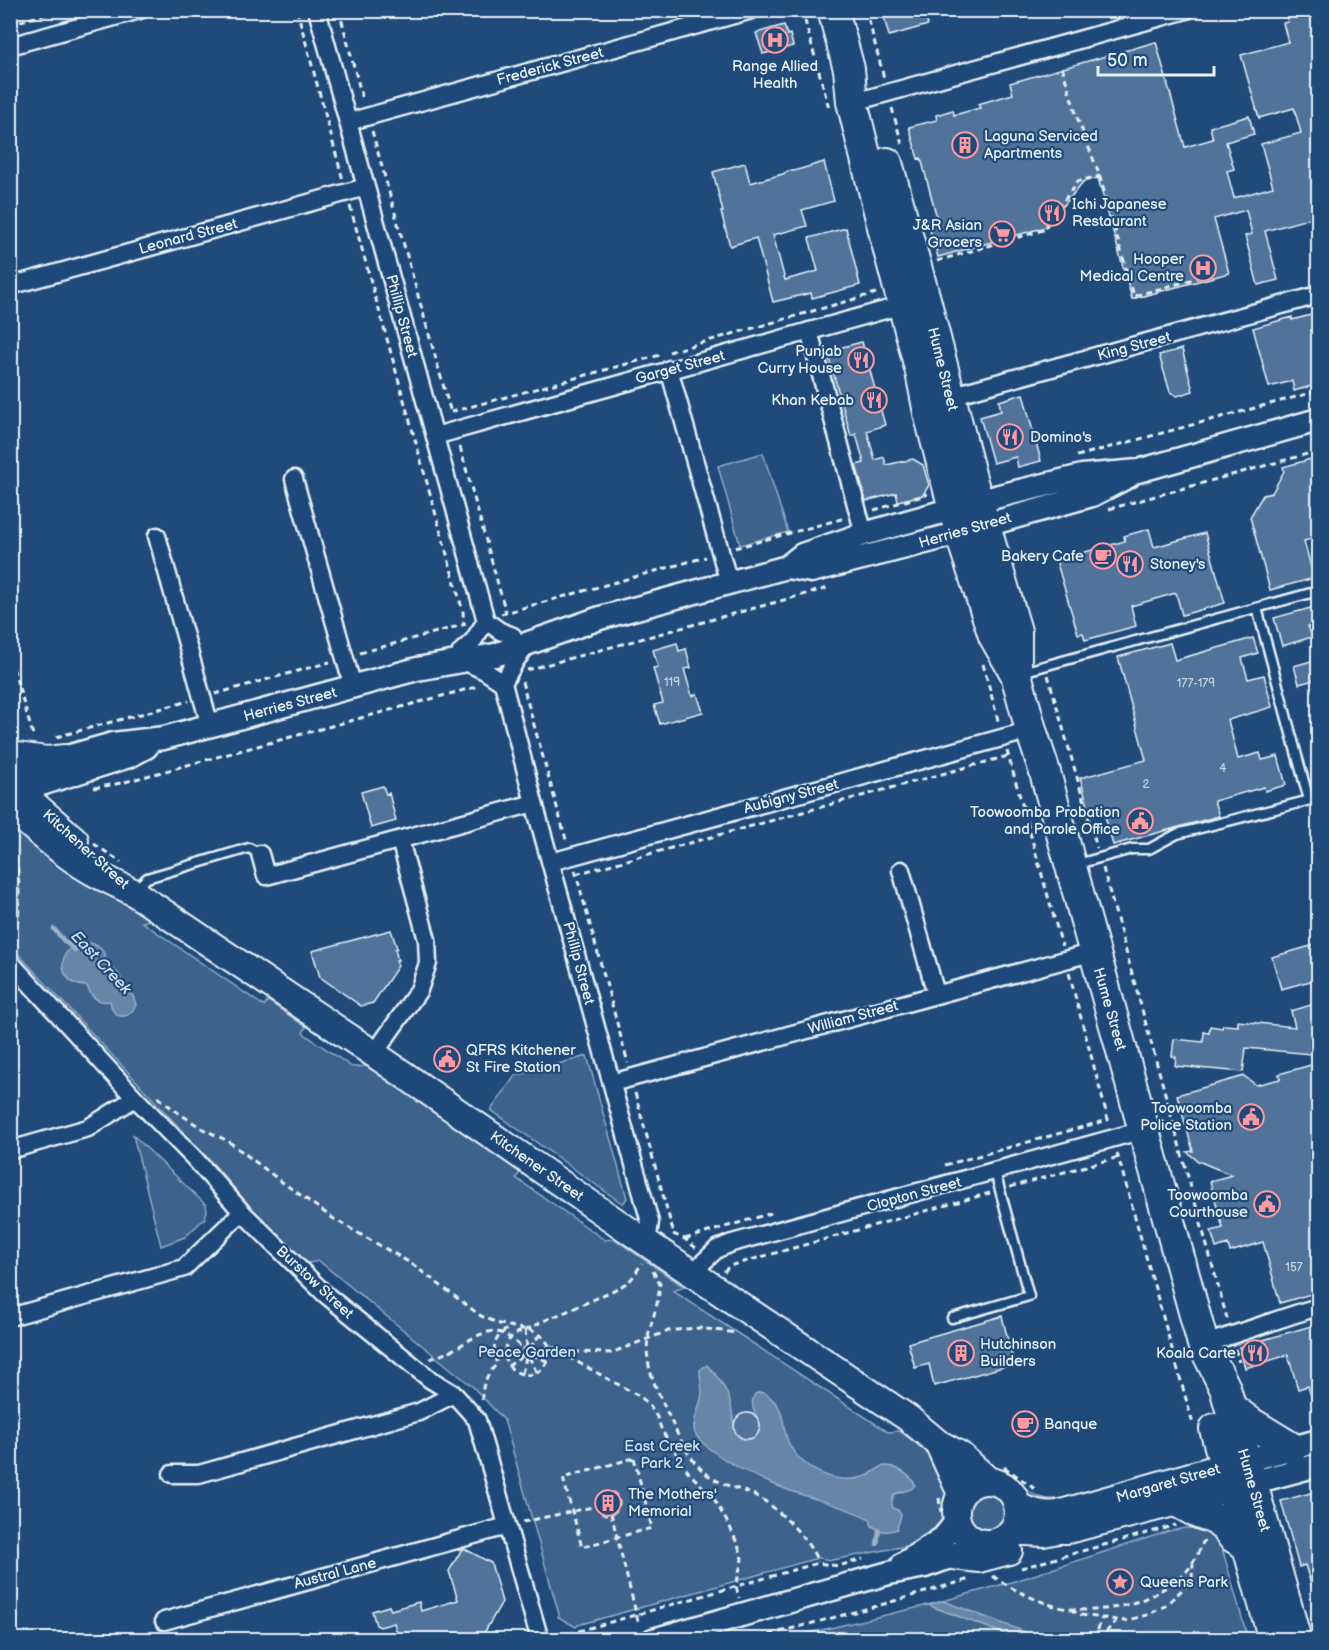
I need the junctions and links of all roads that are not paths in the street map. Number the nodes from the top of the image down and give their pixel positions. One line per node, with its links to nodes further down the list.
1 (140, 10): 6 (street)
2 (317, 10): 9 (street, Phillip Street)
3 (752, 10): 9 (street, Frederick Street)
4 (833, 10): 7 (highway, Hume Street)
5 (1186, 10): 8 (street)
6 (10, 46)
7 (849, 69): 8 (highway, Hume Street); 13 (highway, Hume Street)
8 (868, 98): 13 (highway, Hume Street)
9 (348, 122): 10 (street, Phillip Street)
10 (366, 187): 11 (street, Leonard Street); 18 (street, Phillip Street)
11 (10, 286)
12 (1318, 295): 16 (street, King Street)
13 (914, 302): 14 (street, Garget Street); 16 (highway, Hume Street); 20 (highway, Hume Street)
14 (809, 331): 15 (street, Garget Street); 21 (street)
15 (669, 369): 18 (street, Garget Street); 24 (street)
16 (950, 396): 20 (highway, Hume Street)
17 (1317, 420): 20 (main road, Herries Street)
18 (435, 436): 27 (street, Phillip Street)
19 (294, 479): 32 (street)
20 (969, 517): 21 (main road, Herries Street); 23 (main road, Herries Street); 30 (highway, Hume Street)
21 (864, 534): 23 (main road, Herries Street)
22 (157, 536): 33 (street)
23 (787, 567): 24 (main road, Herries Street)
24 (729, 583): 28 (main road, Herries Street)
25 (1318, 591): 26 (lane)
26 (1257, 608): 30 (lane); 39 (lane)
27 (486, 621): 28 (street); 29 (street)
28 (521, 639): 29 (main road, Herries Street); 31 (street)
29 (463, 656): 31 (street); 32 (main road, Herries Street)
30 (1016, 674): 34 (highway, Hume Street)
31 (503, 683): 40 (street, Phillip Street)
32 (353, 687): 33 (main road, Herries Street)
33 (210, 726): 35 (main road, Herries Street)
34 (1017, 734): 43 (street, Aubigny Street); 44 (highway, Hume Street)
35 (164, 738): 37 (main road, Herries Street); 38 (main road, Herries Street)
36 (10, 755): 37 (main road)
37 (65, 758): 38 (main road, Herries Street)
38 (12, 789): 46 (main road, Kitchener Street)
39 (1314, 799): 44 (lane)
40 (534, 803): 41 (street); 43 (street, Phillip Street)
41 (400, 840): 42 (street); 50 (street)
42 (260, 854): 46 (lane)
43 (551, 862): 51 (street, Phillip Street)
44 (1070, 867): 48 (highway, Hume Street)
45 (901, 870): 49 (street)
46 (133, 892): 50 (main road, Kitchener Street)
47 (15, 956): 52 (street, Burstow Street)
48 (1080, 956): 49 (street, William Street); 53 (highway, Hume Street)
49 (936, 994): 51 (street, William Street)
50 (374, 1054): 57 (main road, Kitchener Street)
51 (612, 1083): 57 (street, Phillip Street)
52 (135, 1098): 54 (street); 56 (street, Burstow Street)
53 (1143, 1130): 55 (street, Clopton Street); 62 (highway, Hume Street)
54 (10, 1149)
55 (995, 1172): 58 (street, Clopton Street); 61 (lane)
56 (242, 1212): 60 (street); 63 (street, Burstow Street)
57 (646, 1251): 58 (main road, Kitchener Street)
58 (693, 1272): 65 (main road, Kitchener Street)
59 (1318, 1307): 62 (street)
60 (10, 1317)
61 (952, 1318)
62 (1203, 1344): 64 (highway, Hume Street); 69 (highway, Hume Street)
63 (454, 1394): 68 (street); 75 (street, Burstow Street)
64 (1231, 1408): 66 (highway); 69 (highway, Hume Street)
65 (938, 1443): 70 (main road, Kitchener Street); 71 (main road, Kitchener Street)
66 (1305, 1444): 69 (main road, Margaret Street)
67 (1318, 1465): 69 (main road, Margaret Street)
68 (172, 1474)
69 (1239, 1474): 72 (main road, Margaret Street); 73 (main road, Margaret Street); 79 (highway, Hume Street); 86 (highway, Hume Street)
70 (988, 1480): 71 (main road); 72 (main road)
71 (961, 1494): 74 (main road)
72 (1017, 1506): 77 (main road)
73 (1180, 1513): 76 (main road, Margaret Street); 79 (highway)
74 (957, 1521): 78 (main road); 81 (main road)
75 (507, 1526): 82 (street, Austral Lane); 84 (street, Burstow Street)
76 (1068, 1530): 77 (main road); 80 (main road)
77 (1011, 1531): 78 (main road)
78 (983, 1542): 80 (main road)
79 (1248, 1546): 85 (highway, Hume Street)
80 (953, 1556): 81 (main road)
81 (889, 1573): 83 (main road)
82 (164, 1621)
83 (646, 1632)
84 (540, 1640)
85 (1274, 1640)
86 (1296, 1640)

